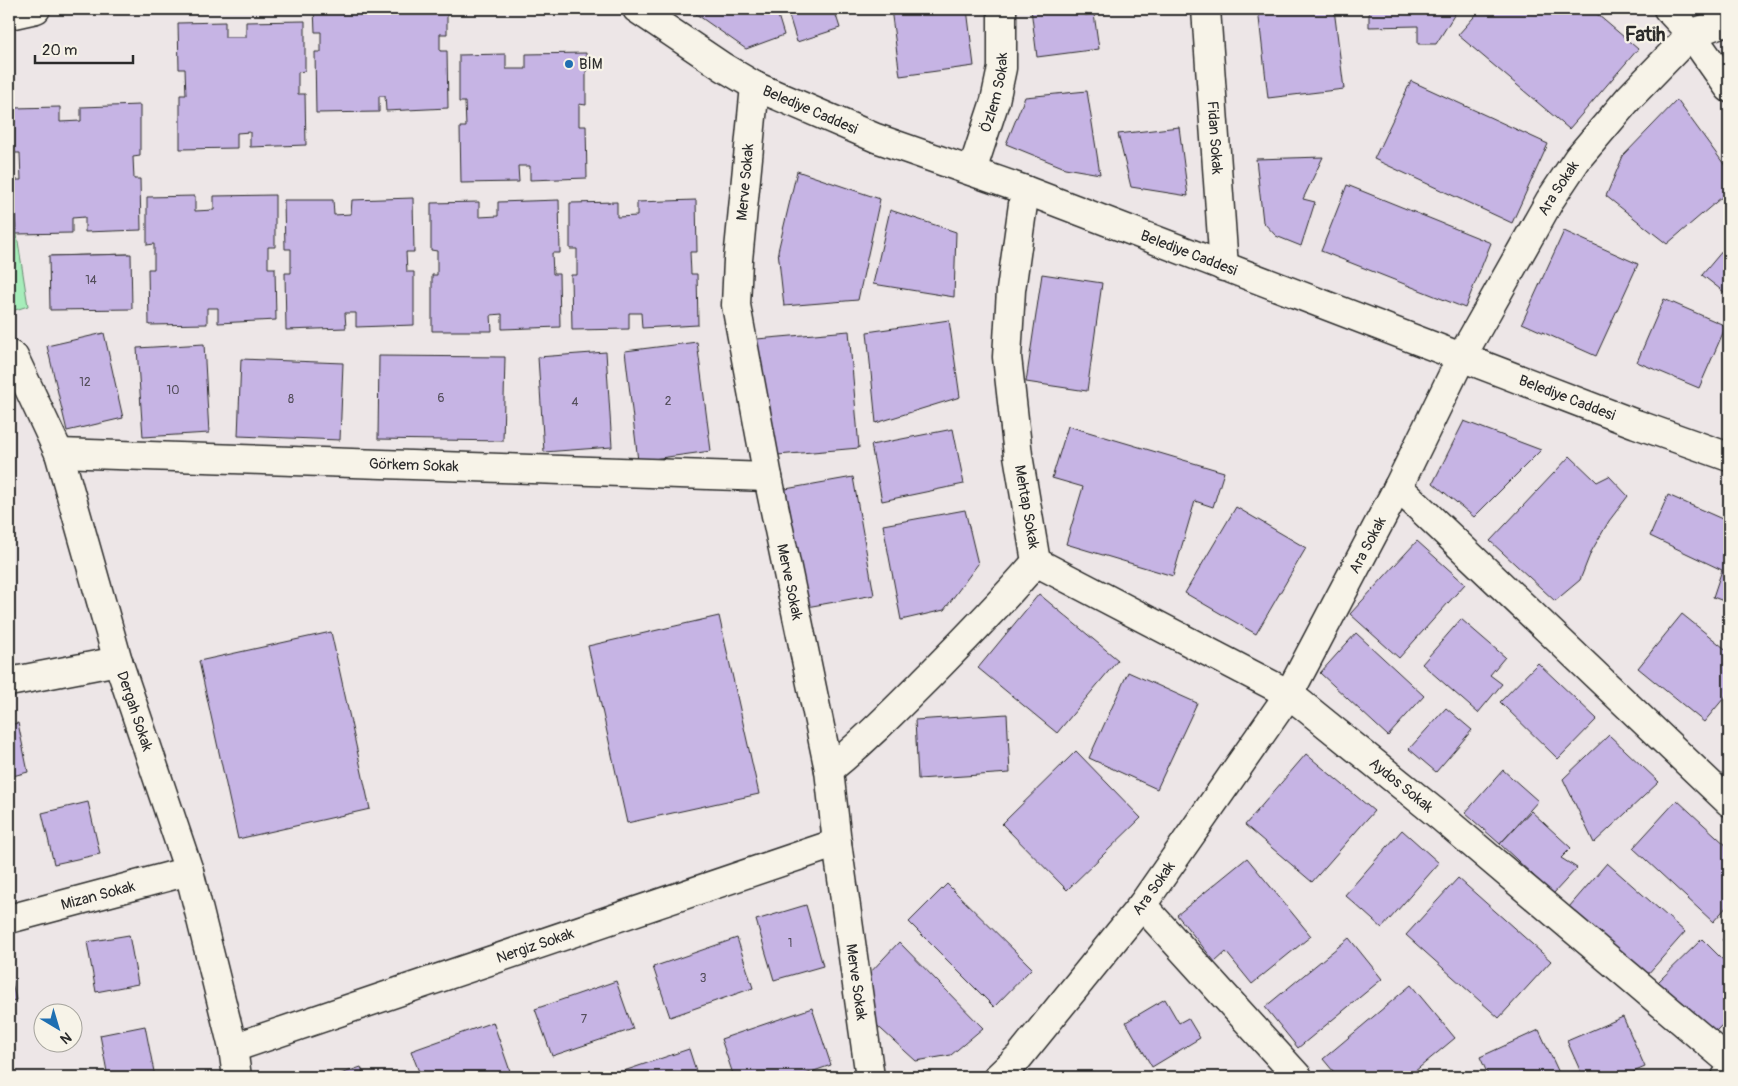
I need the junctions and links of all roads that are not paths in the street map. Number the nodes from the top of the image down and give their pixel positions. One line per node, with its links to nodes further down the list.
1 (36, 9): 6 (street)
2 (637, 9): 7 (street, Belediye Caddesi)
3 (1002, 9): 12 (street, Özlem Sokak)
4 (1206, 9): 14 (street, Fidan Sokak)
5 (1668, 9): 9 (street)
6 (9, 15)
7 (654, 16): 10 (street, Belediye Caddesi)
8 (1729, 20): 9 (street, Ara Sokak)
9 (1690, 34): 11 (street); 16 (street, Ara Sokak)
10 (755, 86): 12 (street, Belediye Caddesi); 19 (street, Merve Sokak)
11 (1729, 88)
12 (972, 172): 13 (street, Belediye Caddesi)
13 (1025, 190): 14 (street, Belediye Caddesi); 21 (street, Mehtap Sokak)
14 (1224, 267): 16 (street, Belediye Caddesi)
15 (9, 354): 17 (street, Dergah Sokak)
16 (1462, 356): 18 (street, Belediye Caddesi); 20 (street, Ara Sokak)
17 (59, 453): 19 (street, Görkem Sokak); 22 (street, Dergah Sokak)
18 (1729, 457)
19 (768, 477): 25 (street, Merve Sokak)
20 (1398, 487): 24 (street, Ara Sokak); 26 (street)
21 (1036, 562): 24 (street, Aydos Sokak); 25 (street, Mehtap Sokak)
22 (118, 661): 23 (street); 28 (street, Dergah Sokak)
23 (9, 682)
24 (1288, 694): 29 (street, Ara Sokak); 32 (street, Aydos Sokak)
25 (829, 770): 27 (street, Merve Sokak)
26 (1729, 802)
27 (837, 844): 31 (street, Nergiz Sokak); 34 (street, Merve Sokak)
28 (189, 871): 30 (street, Mizan Sokak); 31 (street, Dergah Sokak)
29 (1142, 906): 35 (street, Ara Sokak); 36 (street)
30 (9, 919)
31 (233, 1048): 33 (street, Dergah Sokak)
32 (1729, 1061)
33 (237, 1077)
34 (870, 1077)
35 (998, 1077)
36 (1298, 1077)

